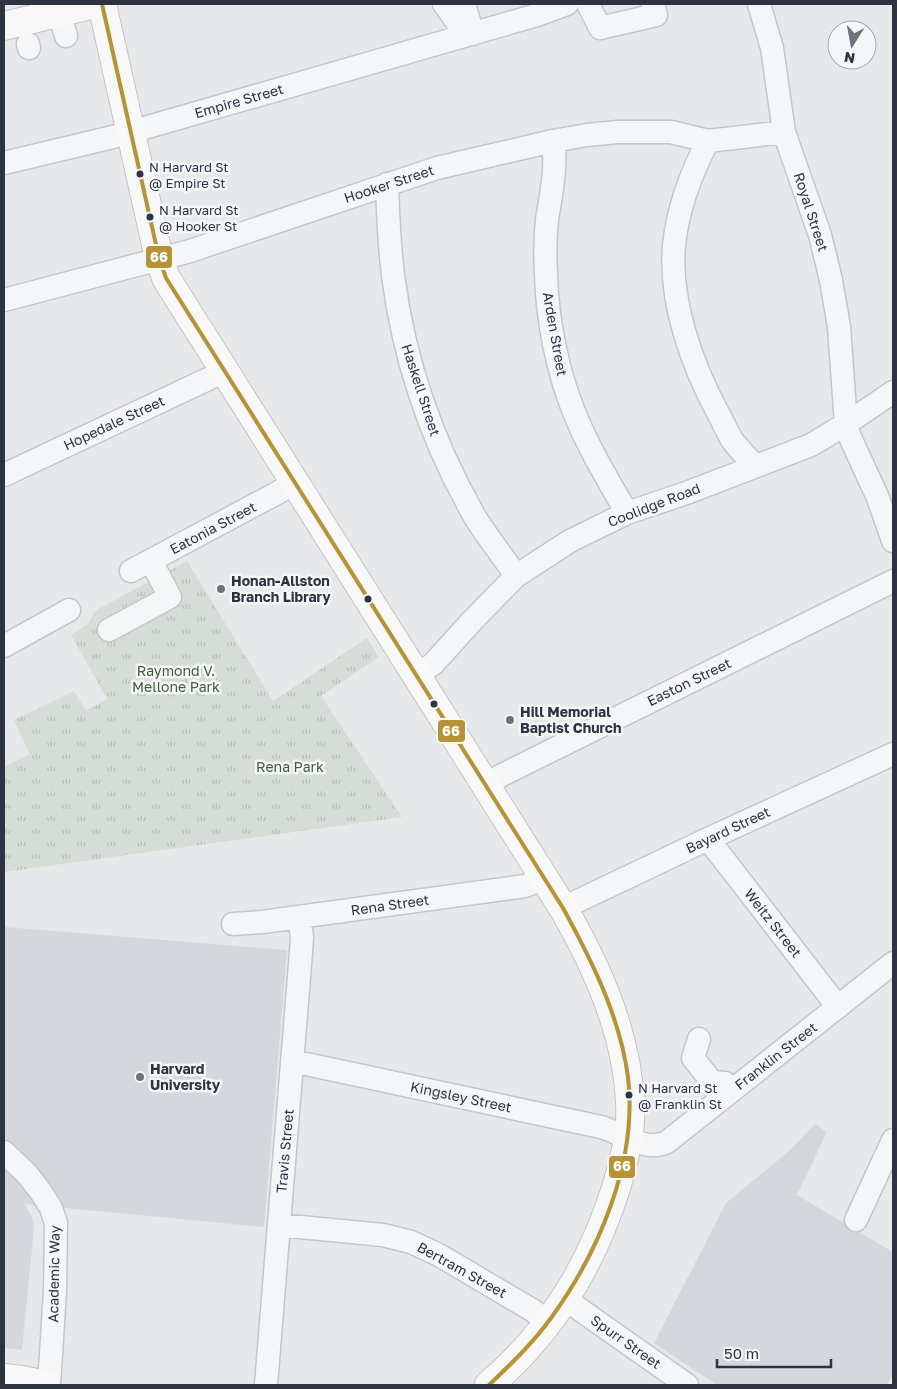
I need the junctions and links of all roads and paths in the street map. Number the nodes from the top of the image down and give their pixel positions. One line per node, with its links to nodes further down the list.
1 (94, 4): 9 (main road)
2 (102, 4): 11 (main road)
3 (444, 4): 10 (street)
4 (464, 4): 10 (street)
5 (567, 4): 10 (street, Empire Street)
6 (588, 4): 7 (street)
7 (653, 4)
8 (759, 4): 12 (street, Royal Street)
9 (4, 26)
10 (473, 34): 11 (street, Empire Street)
11 (131, 132): 15 (street, Empire Street); 17 (main road)
12 (784, 132): 14 (street, Hooker Street); 21 (street, Royal Street)
13 (553, 141): 14 (street, Hooker Street); 16 (street, Hooker Street); 25 (street, Arden Street)
14 (708, 141): 22 (street)
15 (4, 163)
16 (387, 184): 17 (street, Hooker Street); 29 (street, Haskell Street)
17 (159, 258): 18 (street, Hooker Street); 19 (main road)
18 (4, 300)
19 (224, 370): 23 (street, Hopedale Street); 24 (main road)
20 (893, 392): 21 (street, Coolidge Road)
21 (846, 424): 22 (street, Coolidge Road); 26 (street, Royal Street)
22 (755, 466): 25 (street, Coolidge Road)
23 (4, 474)
24 (294, 482): 27 (street, Eatonia Street); 34 (main road)
25 (627, 513): 29 (street, Coolidge Road)
26 (893, 540)
27 (151, 561): 28 (street, Eatonia Street); 32 (street)
28 (131, 571)
29 (516, 576): 34 (street, Coolidge Road)
30 (893, 581): 36 (street, Easton Street)
31 (69, 610): 33 (street)
32 (109, 630)
33 (4, 646)
34 (416, 675): 36 (main road)
35 (893, 754): 37 (street, Bayard Street)
36 (486, 785): 38 (main road)
37 (708, 839): 39 (street, Bayard Street); 43 (street, Weitz Street)
38 (544, 878): 39 (main road); 40 (street, Rena Street)
39 (563, 908): 47 (main road)
40 (299, 917): 41 (street, Rena Street); 45 (street, Travis Street)
41 (233, 924)
42 (888, 973): 43 (street, Franklin Street)
43 (838, 1007): 47 (street, Franklin Street)
44 (697, 1045): 46 (street)
45 (292, 1061): 47 (street, Kingsley Street); 51 (street, Travis Street)
46 (723, 1082)
47 (628, 1138): 52 (main road)
48 (893, 1140): 50 (street)
49 (4, 1152): 55 (street, Academic Way)
50 (856, 1220)
51 (279, 1225): 53 (street, Bertram Street); 56 (street, Travis Street)
52 (565, 1299): 53 (main road); 58 (street, Spurr Street)
53 (549, 1322): 57 (main road)
54 (4, 1378): 55 (main road)
55 (47, 1385)
56 (266, 1385)
57 (489, 1385)
58 (687, 1385)

